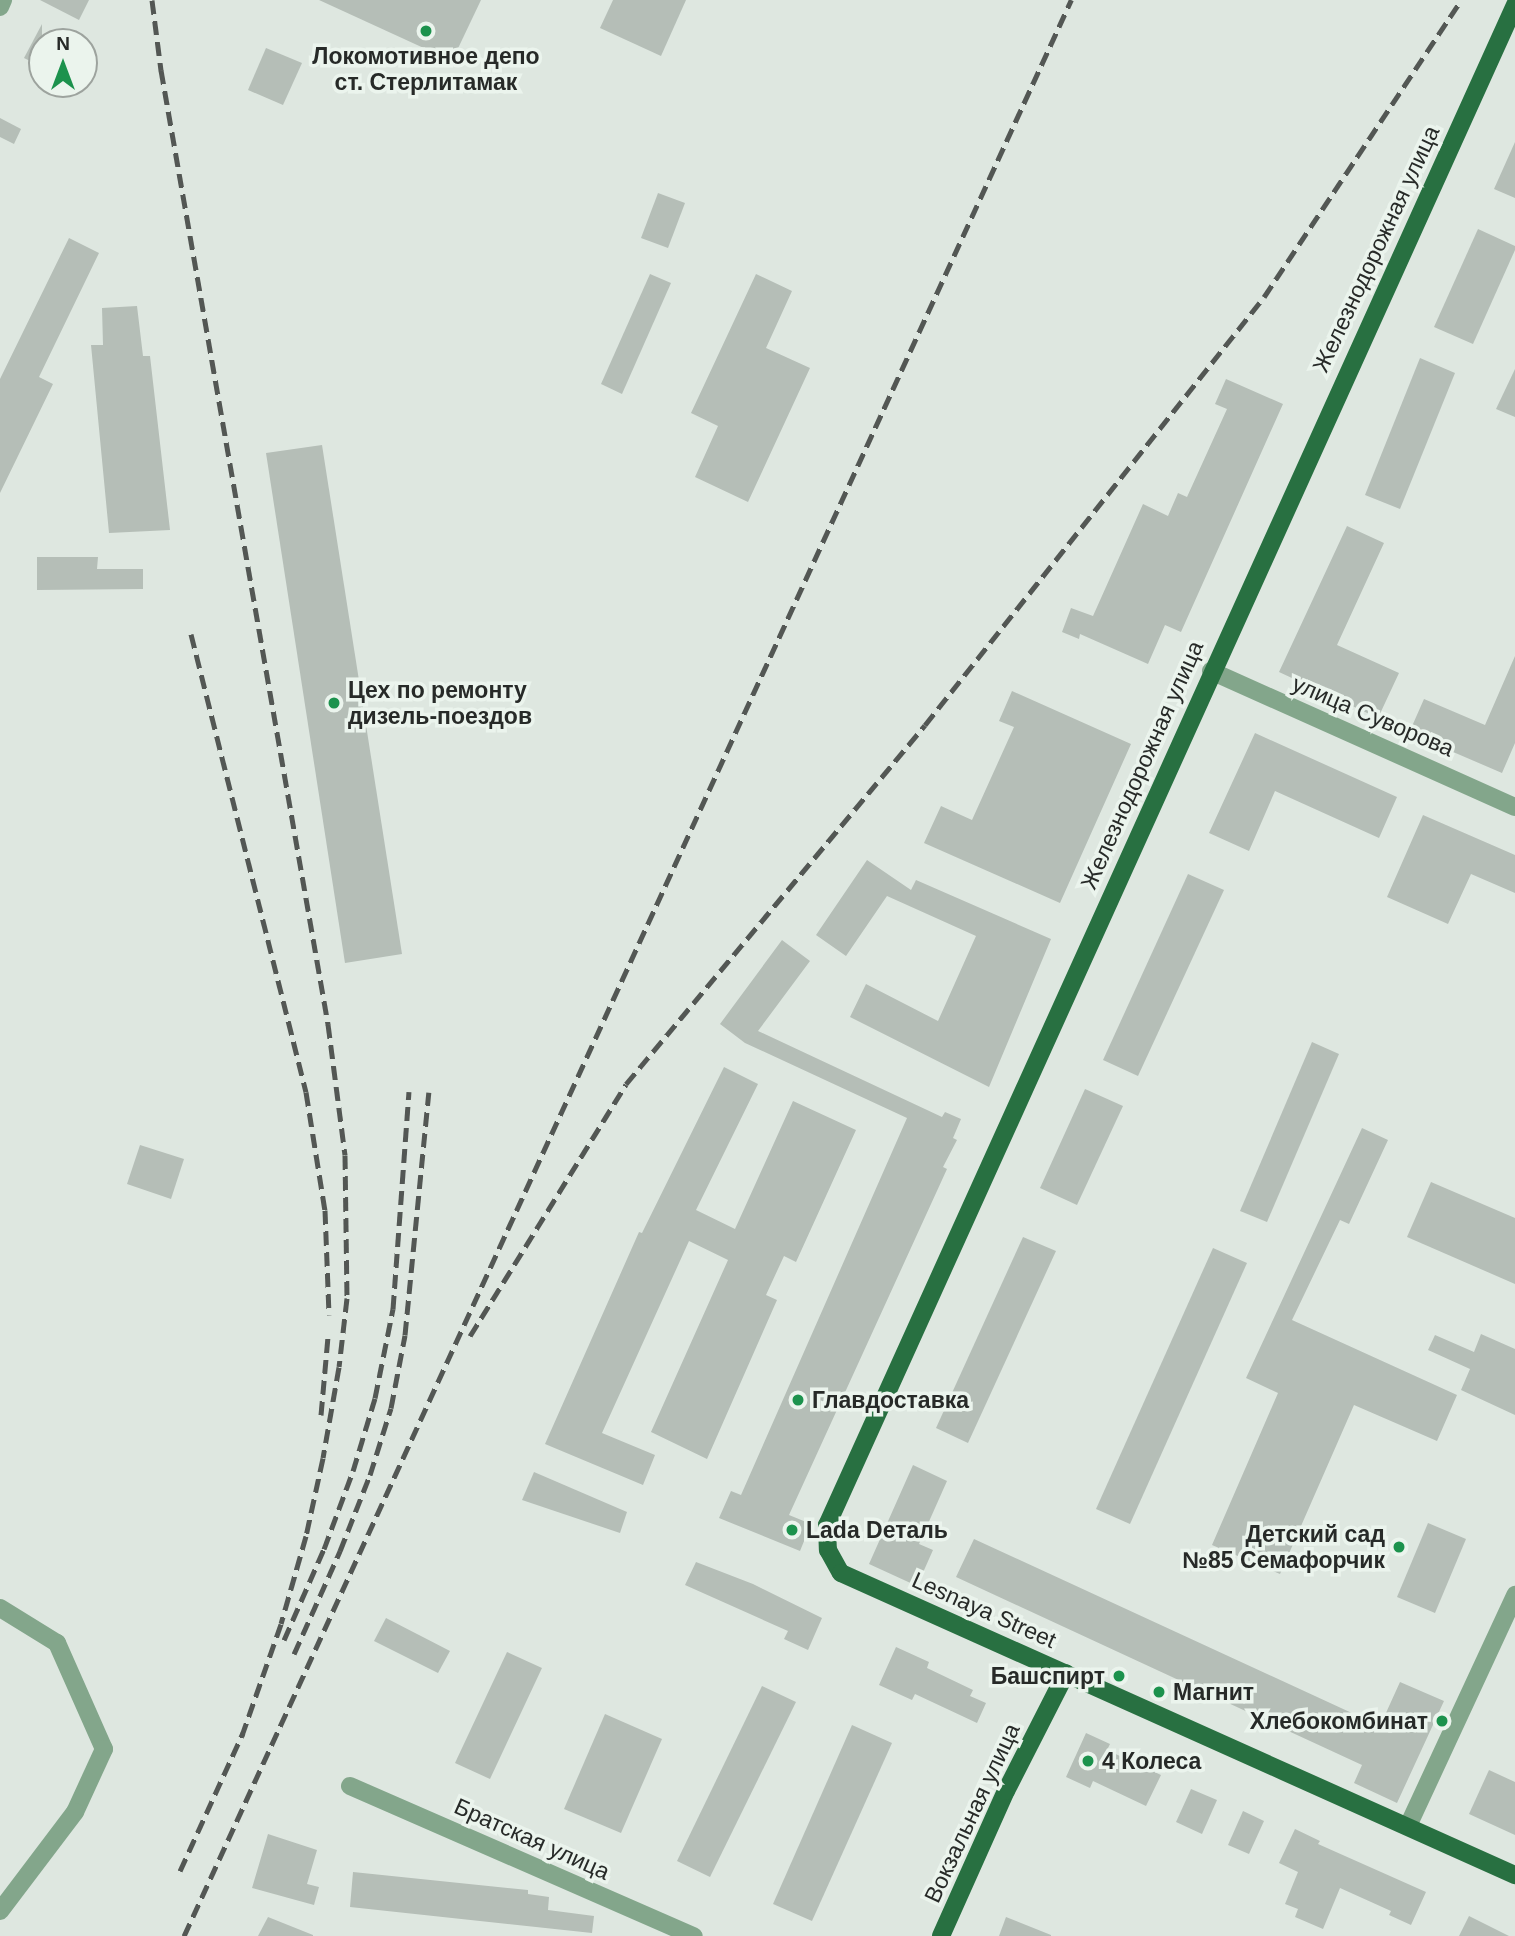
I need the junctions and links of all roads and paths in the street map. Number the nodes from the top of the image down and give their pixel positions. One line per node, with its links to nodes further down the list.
1 (3, 0): 3 (street)
2 (1515, 5): 4 (main road, Железнодорожная улица)
3 (0, 7)
4 (1211, 671): 5 (street, улица Суворова); 6 (main road, Железнодорожная улица)
5 (1515, 807)
6 (828, 1550): 9 (main road, Lesnaya Street)
7 (1515, 1595): 11 (street)
8 (0, 1608): 13 (street)
9 (1066, 1673): 11 (main road, Lesnaya Street); 15 (main road, Вокзальная улица)
10 (350, 1786): 14 (street, Братская улица)
11 (1408, 1826): 12 (main road, Lesnaya Street)
12 (1515, 1875)
13 (0, 1911)
14 (694, 1936)
15 (941, 1936)

